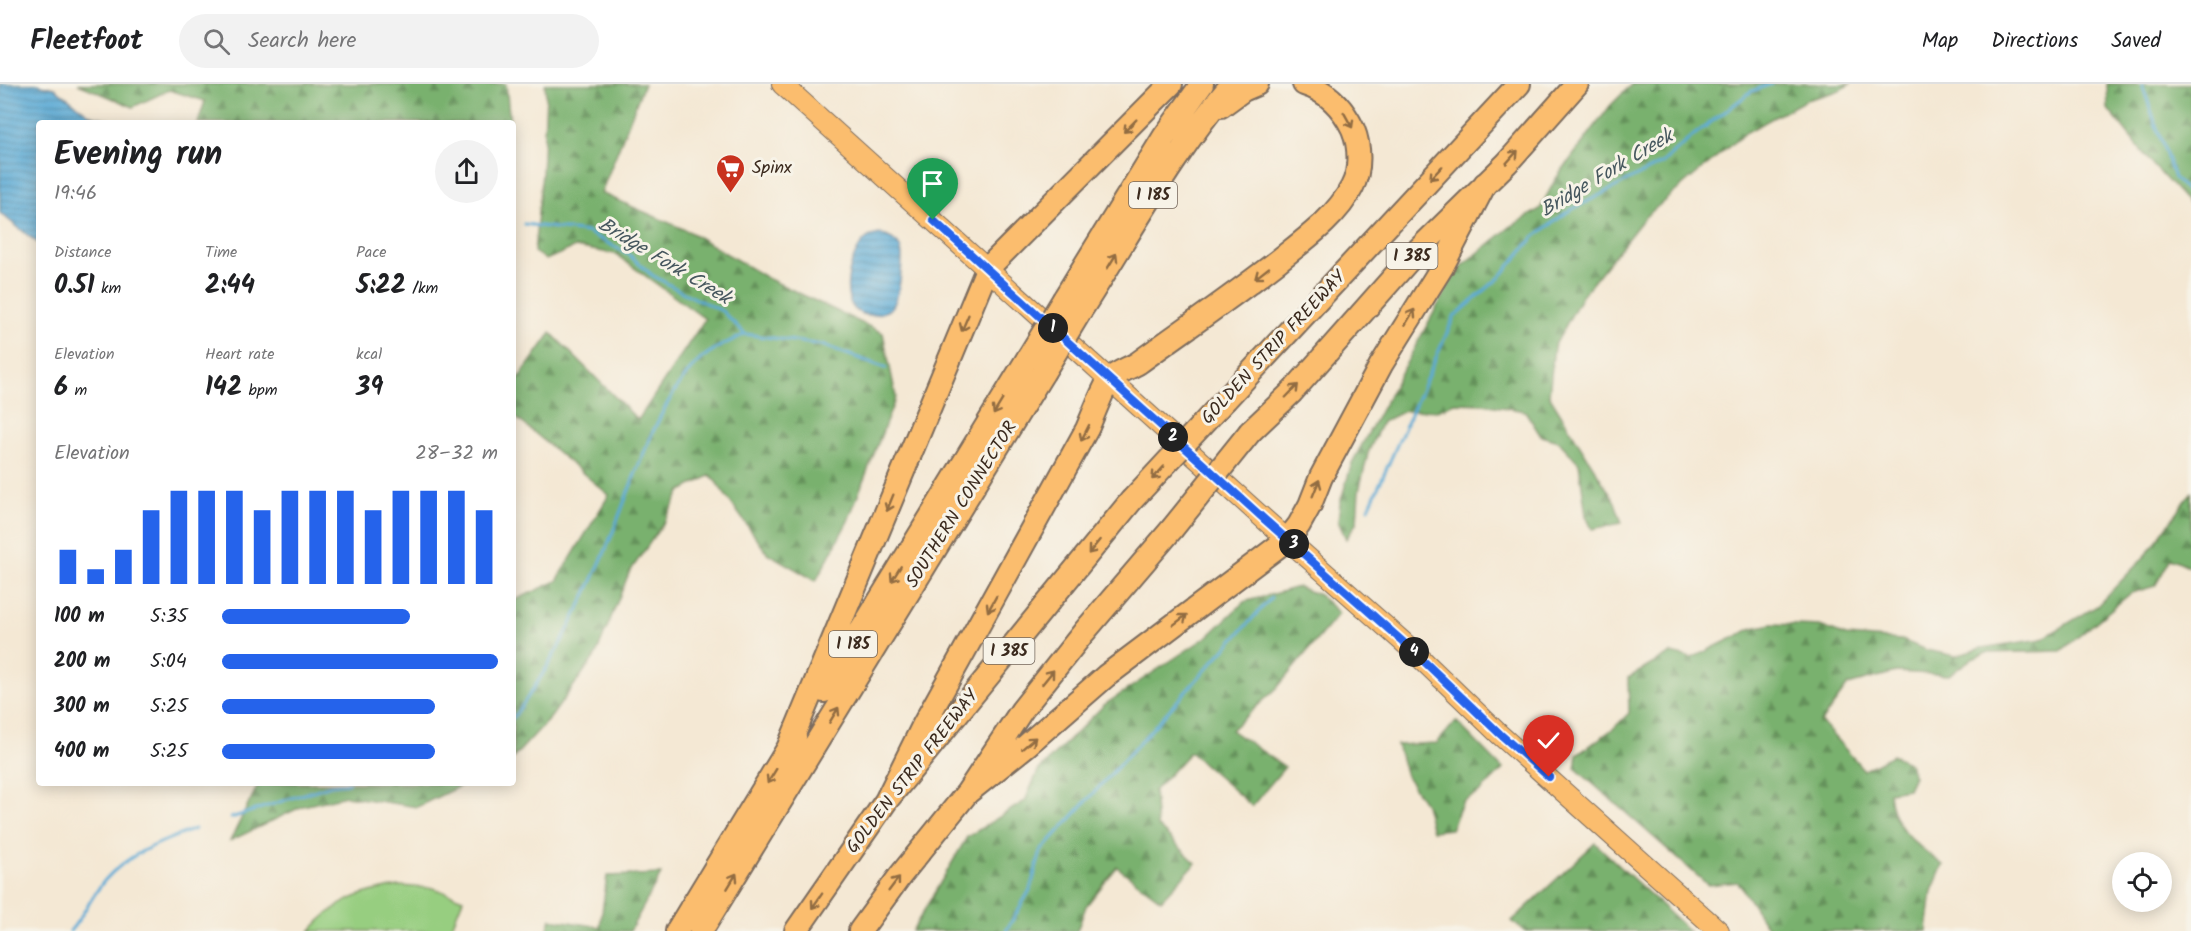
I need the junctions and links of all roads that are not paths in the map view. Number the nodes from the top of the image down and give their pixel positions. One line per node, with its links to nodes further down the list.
1 (782, 84): 11 (main road)
2 (1172, 84): 11 (highway, one-way to 11)
3 (1202, 84): 12 (highway, SOUTHERN CONNECTOR / I 185)
4 (1232, 84): 9 (highway, SOUTHERN CONNECTOR / I 185)
5 (1257, 84): 9 (highway)
6 (1304, 84): 14 (highway, one-way to 14)
7 (1519, 84): 18 (highway, GOLDEN STRIP FREEWAY / I 385, one-way to 18, bridge)
8 (1577, 84): 10 (highway, I 385, one-way to 8)
9 (1189, 139): 12 (highway, SOUTHERN CONNECTOR / I 185, one-way to 9)
10 (1485, 184): 15 (highway, one-way to 10); 17 (highway, I 385, one-way to 10, bridge)
11 (987, 269): 14 (main road); 16 (highway, one-way to 16)
12 (1072, 304): 13 (highway, SOUTHERN CONNECTOR / I 185, bridge)
13 (1036, 365): 16 (highway, SOUTHERN CONNECTOR / I 185, one-way to 16); 20 (highway, SOUTHERN CONNECTOR / I 185, one-way to 13)
14 (1110, 380): 15 (main road); 18 (highway, one-way to 18)
15 (1288, 539): 17 (highway, one-way to 15); 23 (main road)
16 (787, 751): 19 (highway, SOUTHERN CONNECTOR / I 185, one-way to 19)
17 (967, 793): 22 (highway, I 385, one-way to 17)
18 (886, 801): 21 (highway, GOLDEN STRIP FREEWAY / I 385, one-way to 21)
19 (677, 931)
20 (701, 931)
21 (796, 931)
22 (860, 931)
23 (1719, 931)

